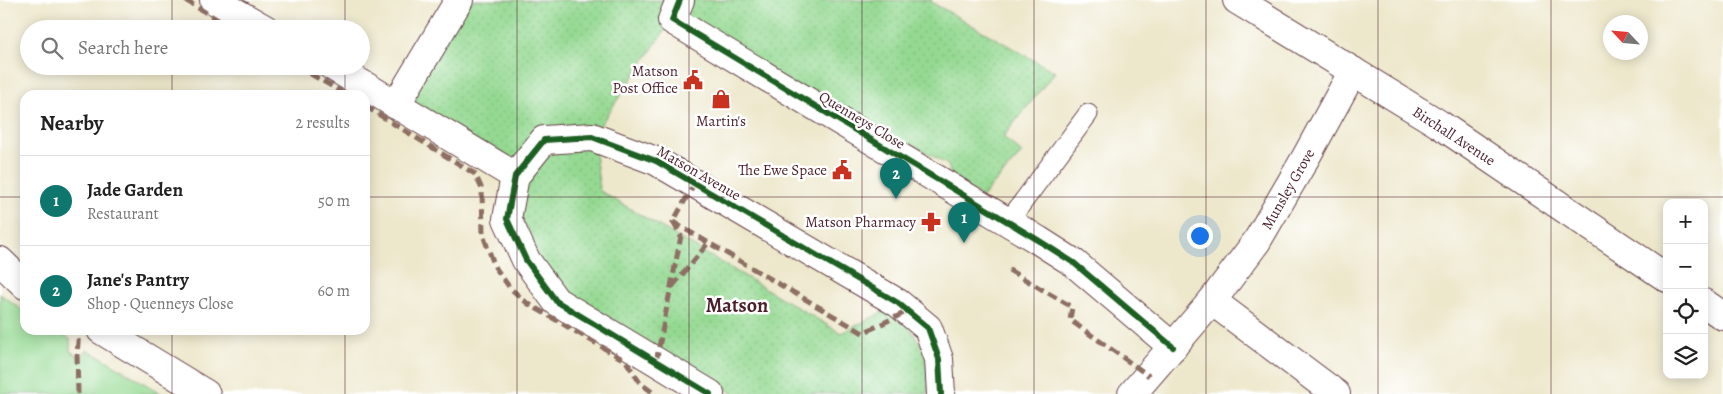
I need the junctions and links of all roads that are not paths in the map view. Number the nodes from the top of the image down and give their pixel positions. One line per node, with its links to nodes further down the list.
1 (214, 0): 5 (street)
2 (458, 0): 8 (street)
3 (680, 0): 11 (street, Quenneys Close)
4 (1237, 0): 6 (street, Birchall Avenue)
5 (249, 20)
6 (1353, 70): 13 (street, Birchall Avenue); 15 (street, Munsley Grove)
7 (347, 75): 8 (street)
8 (396, 105): 10 (street)
9 (1088, 114): 11 (lane)
10 (515, 176): 21 (street, Matson Avenue); 22 (street, Matson Avenue)
11 (1008, 222): 19 (street, Quenneys Close)
12 (0, 262): 14 (street)
13 (1663, 275)
14 (20, 280)
15 (1212, 301): 19 (street, Munsley Grove); 24 (street)
16 (1708, 306): 17 (street)
17 (1723, 316)
18 (109, 335): 20 (street)
19 (1173, 347): 23 (street, Munsley Grove)
20 (206, 394)
21 (710, 394)
22 (941, 394)
23 (1132, 394)
24 (1336, 394)

